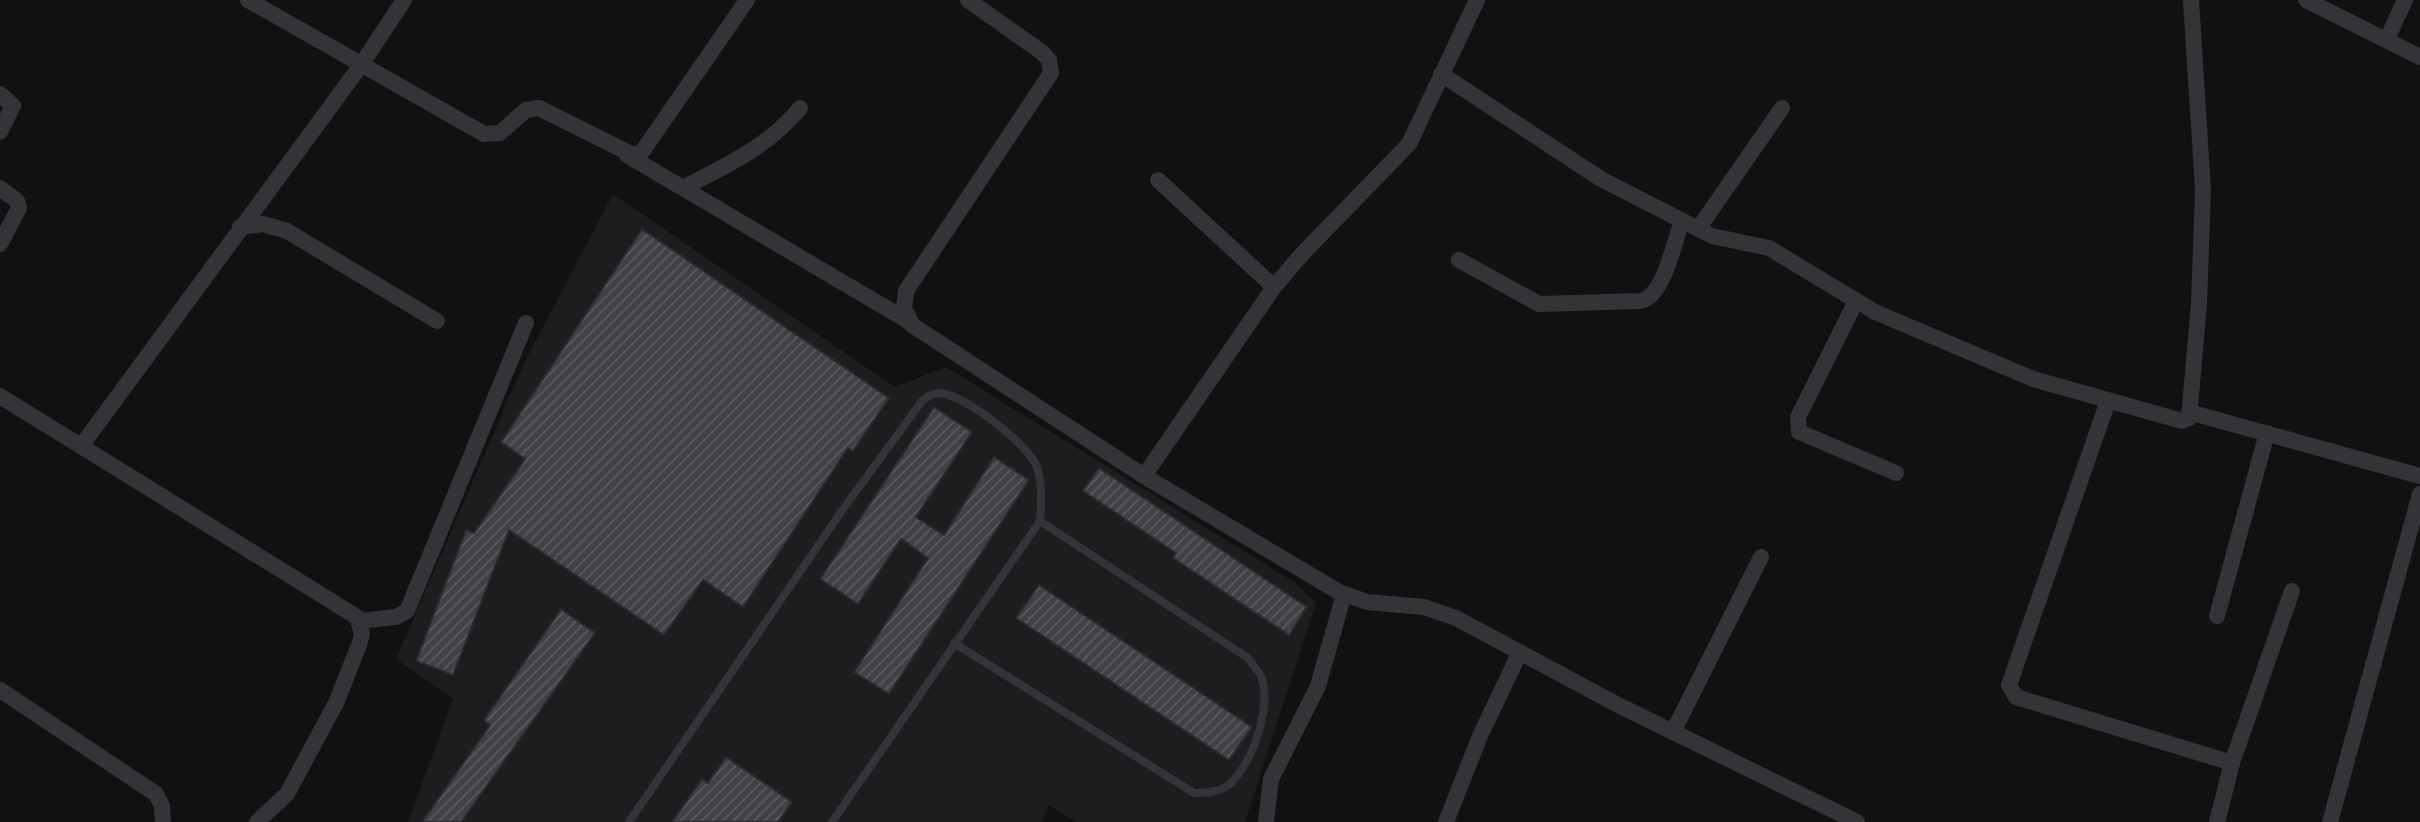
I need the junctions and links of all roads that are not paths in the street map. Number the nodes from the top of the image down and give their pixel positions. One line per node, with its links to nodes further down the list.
1 (248, 0): 11 (street)
2 (404, 0): 11 (street)
3 (747, 0): 17 (street)
4 (968, 0): 29 (street)
5 (1478, 0): 12 (street)
6 (2191, 0): 33 (street)
7 (2306, 0): 9 (street)
8 (2405, 0): 9 (street)
9 (2387, 39): 10 (street)
10 (2420, 57)
11 (361, 65): 17 (street); 22 (street)
12 (1441, 74): 21 (street); 26 (street)
13 (0, 94): 16 (street)
14 (800, 108): 20 (street)
15 (1782, 108): 23 (street)
16 (0, 132)
17 (627, 155): 20 (street)
18 (1158, 180): 26 (street)
19 (0, 188): 24 (street)
20 (683, 188): 29 (street)
21 (1682, 220): 23 (street); 25 (street)
22 (240, 227): 28 (street); 35 (street)
23 (1698, 229): 27 (street)
24 (0, 244)
25 (1459, 260)
26 (1274, 287): 37 (street)
27 (1856, 301): 32 (street); 36 (street)
28 (436, 321)
29 (908, 321): 37 (street)
30 (526, 323): 45 (street)
31 (0, 396): 35 (street)
32 (2108, 401): 33 (street); 50 (street)
33 (2189, 412): 34 (street)
34 (2267, 433): 38 (street); 44 (street)
35 (82, 445): 45 (street)
36 (1896, 473)
37 (1144, 476): 43 (street)
38 (2420, 476)
39 (2420, 495): 59 (street)
40 (1040, 521): 46 (lane); 46 (lane); 53 (lane)
41 (1761, 557): 49 (street)
42 (2292, 591): 50 (street)
43 (1344, 594): 47 (street); 55 (street)
44 (2217, 617)
45 (359, 621): 52 (street)
46 (954, 643): 54 (lane)
47 (1520, 652): 49 (street); 56 (street)
48 (0, 690): 51 (street)
49 (1673, 732): 57 (street)
50 (2232, 764): 58 (street)
51 (163, 822)
52 (257, 822)
53 (629, 822)
54 (832, 822)
55 (1266, 822)
56 (1446, 822)
57 (1857, 822)
58 (2217, 822)
59 (2330, 822)

